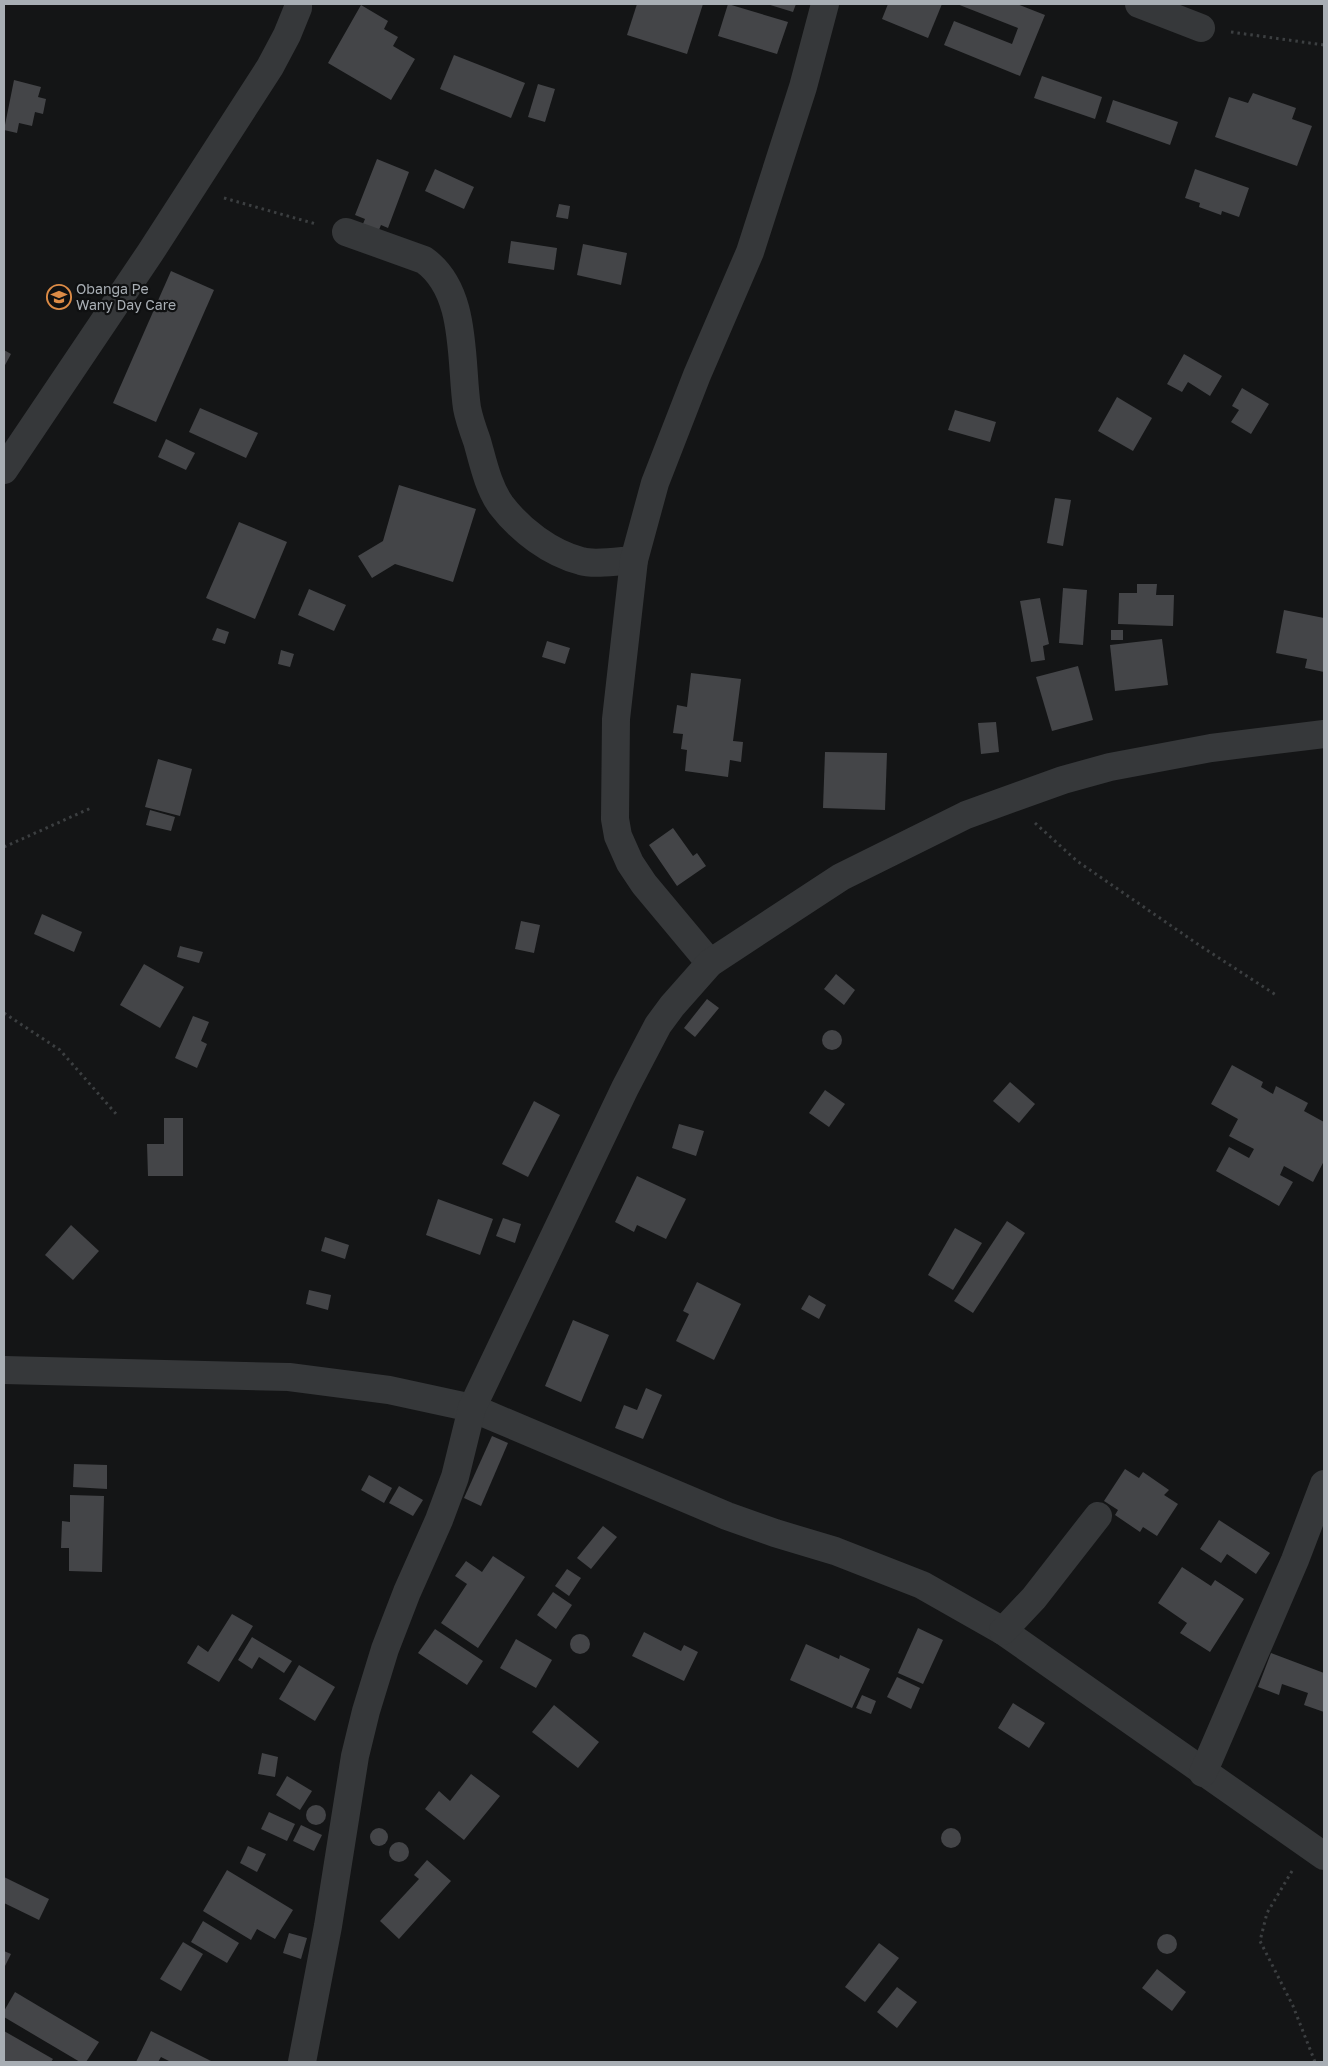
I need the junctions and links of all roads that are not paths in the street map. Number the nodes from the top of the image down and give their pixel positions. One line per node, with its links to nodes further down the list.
1 (298, 4): 6 (street)
2 (825, 4): 7 (street)
3 (1139, 4): 4 (street)
4 (1201, 28)
5 (346, 232): 7 (street)
6 (4, 470)
7 (634, 560): 9 (street)
8 (1324, 734): 9 (street)
9 (710, 963): 11 (street)
10 (4, 1370): 11 (street)
11 (472, 1408): 14 (street); 17 (street)
12 (1324, 1484): 15 (street)
13 (1098, 1516): 14 (street)
14 (1003, 1631): 15 (street)
15 (1204, 1773): 16 (street)
16 (1316, 1850)
17 (302, 2062)

